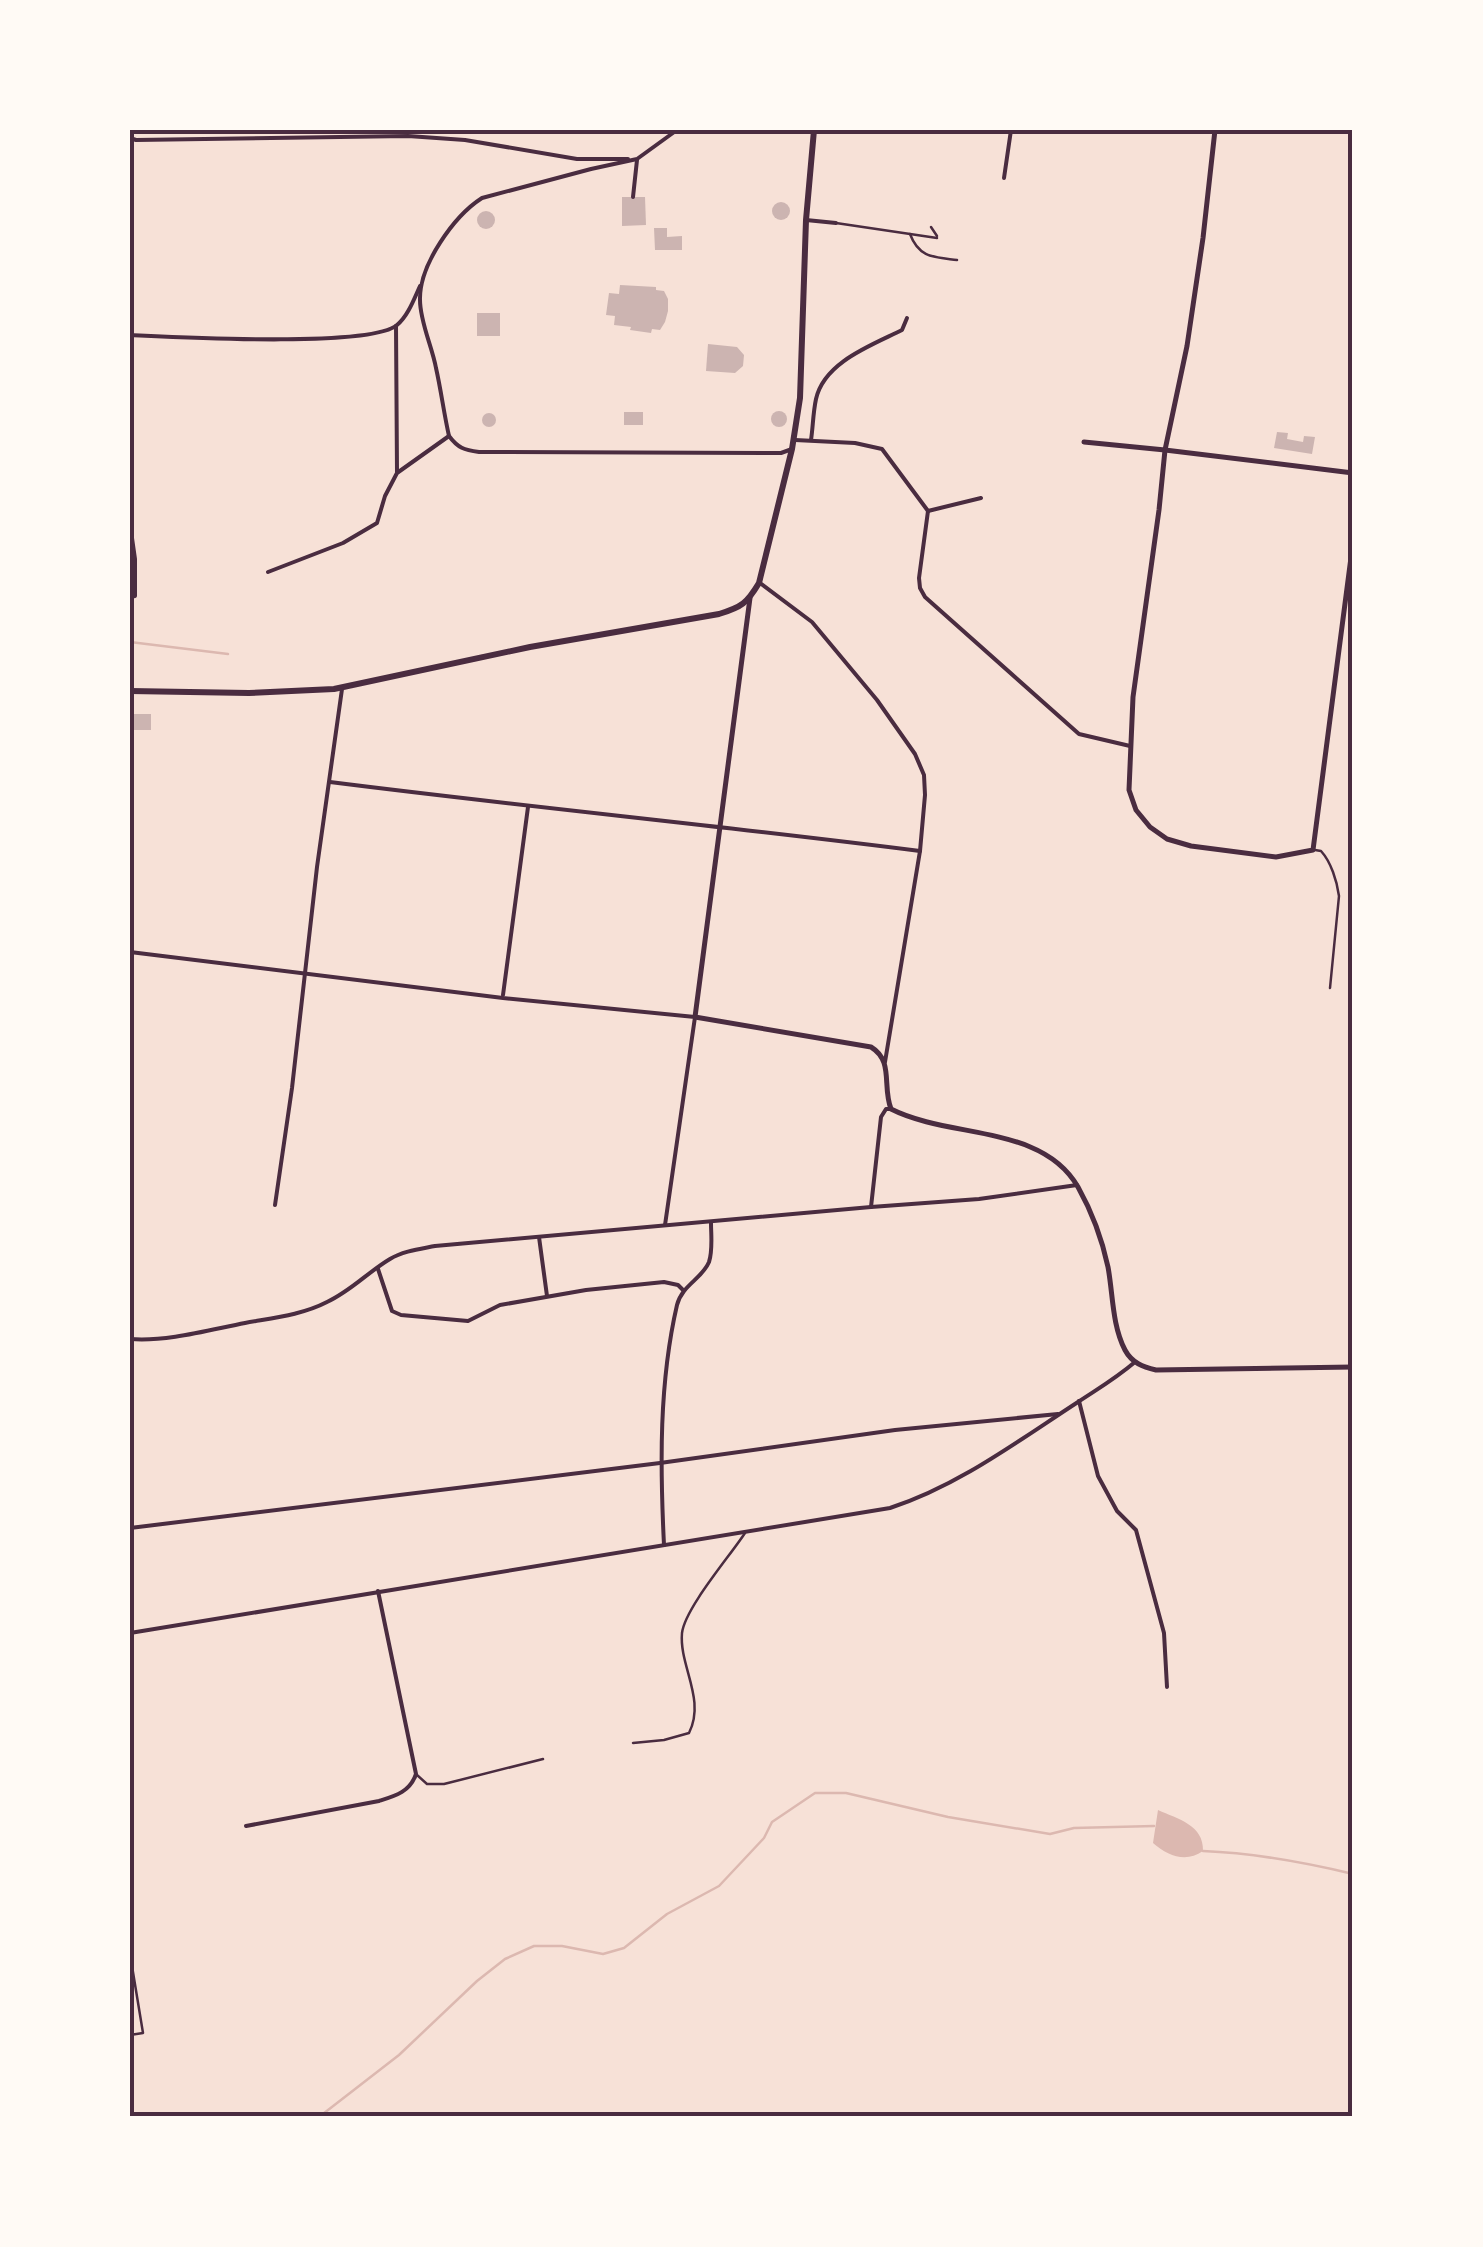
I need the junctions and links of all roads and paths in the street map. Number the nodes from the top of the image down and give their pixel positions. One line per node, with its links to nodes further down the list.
1 (678, 130): 6 (street)
2 (814, 130): 9 (main road)
3 (1011, 130): 7 (street)
4 (1215, 130): 24 (street)
5 (130, 138): 6 (street)
6 (637, 160): 8 (street); 15 (street)
7 (1004, 178)
8 (634, 197)
9 (806, 220): 10 (street); 23 (main road)
10 (836, 223): 12 (lane)
11 (931, 227): 12 (lane)
12 (910, 233): 14 (lane)
13 (130, 250): 18 (street)
14 (957, 260)
15 (422, 284): 17 (street); 20 (street)
16 (907, 318): 21 (street)
17 (396, 326): 18 (street); 25 (street)
18 (130, 335): 19 (street)
19 (130, 345)
20 (450, 436): 23 (street); 25 (street)
21 (812, 440): 23 (street); 28 (street)
22 (1084, 442): 24 (street)
23 (793, 445): 32 (main road)
24 (1165, 450): 26 (street); 37 (street)
25 (396, 473): 31 (street)
26 (1353, 473)
27 (981, 498): 28 (street)
28 (928, 511): 37 (street)
29 (130, 524): 33 (street)
30 (1353, 542): 41 (street)
31 (268, 572)
32 (759, 583): 34 (main road); 42 (street)
33 (132, 597)
34 (750, 598): 35 (main road); 40 (street)
35 (342, 688): 36 (main road); 38 (street)
36 (130, 692)
37 (1130, 746): 41 (street)
38 (330, 782): 39 (street); 44 (street)
39 (528, 807): 40 (street); 46 (street)
40 (721, 826): 42 (street); 47 (street)
41 (1313, 850): 45 (lane)
42 (920, 851): 48 (street)
43 (130, 952): 44 (street)
44 (306, 974): 46 (street); 51 (street)
45 (1330, 988)
46 (502, 998): 47 (street)
47 (695, 1017): 48 (street); 54 (street)
48 (886, 1062): 49 (street)
49 (890, 1109): 50 (street); 52 (street)
50 (1077, 1186): 52 (street); 60 (street)
51 (275, 1205)
52 (870, 1207): 53 (street)
53 (710, 1222): 54 (street); 57 (street)
54 (665, 1225): 55 (street)
55 (539, 1237): 56 (street); 58 (street)
56 (378, 1269): 58 (street); 59 (street)
57 (683, 1290): 58 (street); 64 (street)
58 (546, 1296)
59 (130, 1339)
60 (1134, 1362): 61 (street); 62 (street)
61 (1353, 1367)
62 (1078, 1402): 63 (street); 70 (street)
63 (1062, 1414): 64 (street); 66 (street)
64 (660, 1462): 65 (street); 67 (street)
65 (130, 1528)
66 (746, 1532): 67 (street); 71 (lane)
67 (664, 1545): 68 (street)
68 (378, 1591): 69 (street); 73 (street)
69 (130, 1633)
70 (1167, 1687)
71 (633, 1742)
72 (543, 1759): 73 (lane)
73 (416, 1774): 74 (street)
74 (246, 1826)
75 (130, 1954): 76 (lane)
76 (130, 2034)

